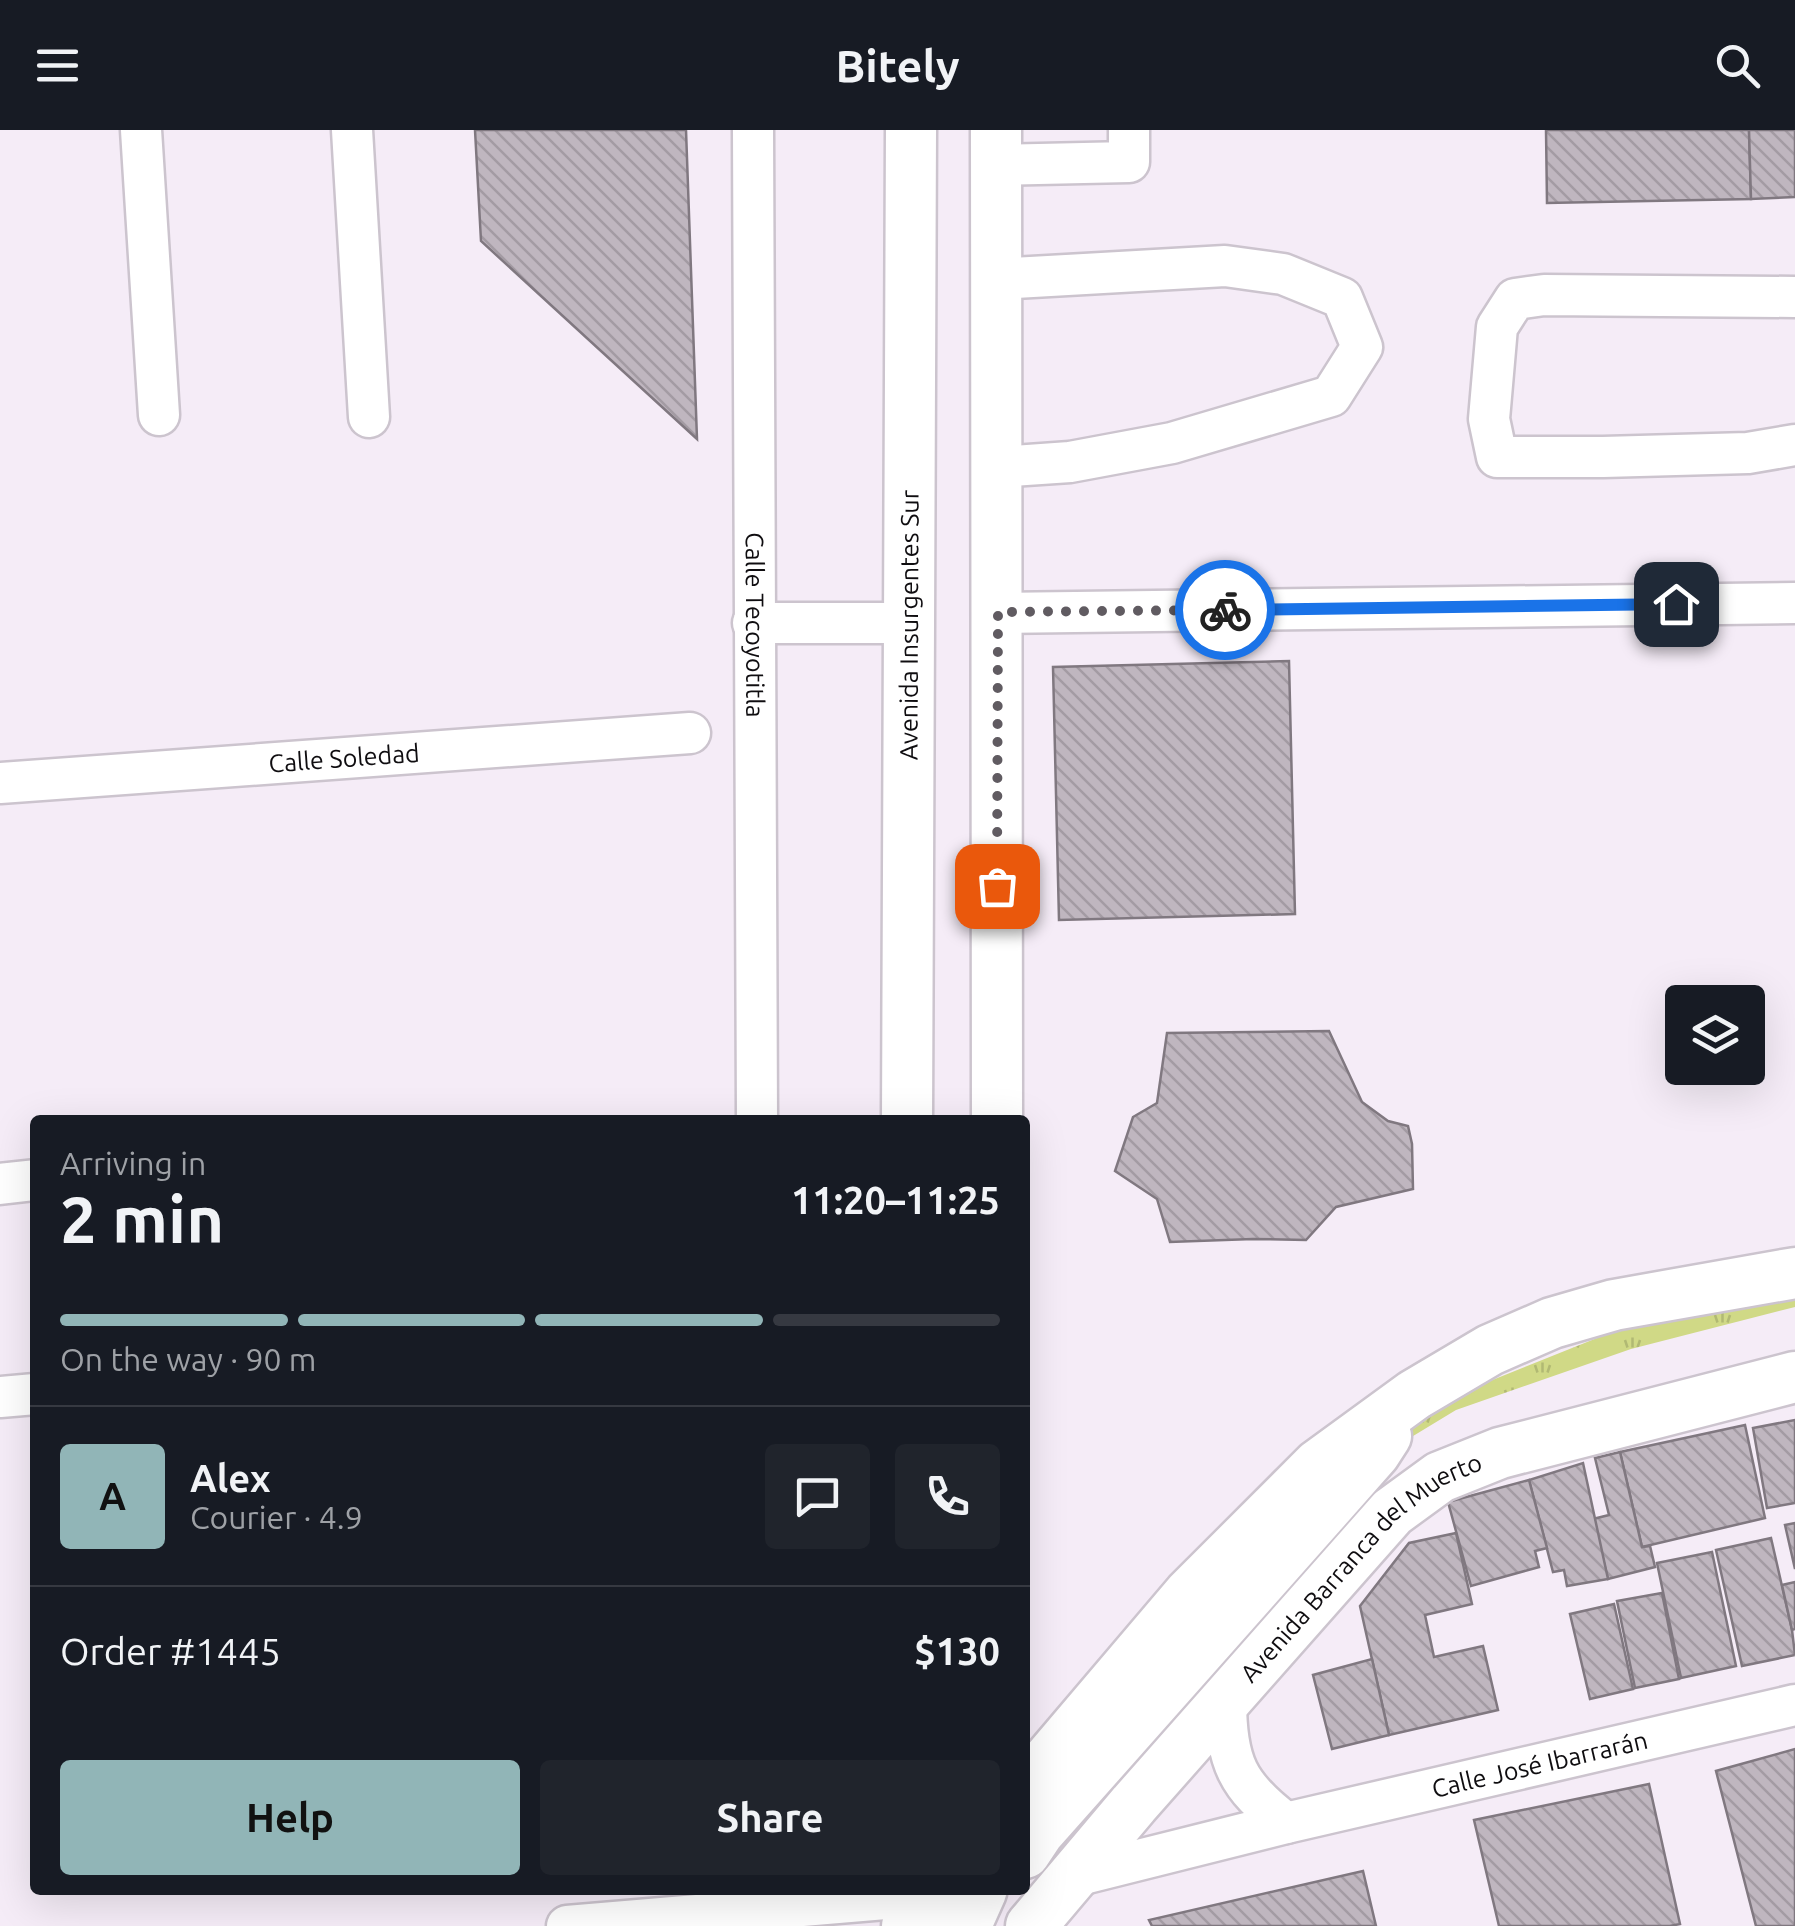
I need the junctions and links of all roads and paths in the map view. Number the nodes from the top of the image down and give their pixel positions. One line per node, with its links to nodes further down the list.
1 (141, 130): 9 (street)
2 (352, 130): 10 (street)
3 (753, 130): 15 (street, Calle Tecoyotitla)
4 (910, 130): 16 (main road, Avenida Insurgentes Sur)
5 (1129, 130): 6 (street)
6 (996, 148): 7 (main road)
7 (996, 279): 12 (main road); 12 (street)
8 (1795, 297): 11 (street)
9 (159, 415)
10 (369, 417)
11 (1795, 445)
12 (997, 468): 14 (main road)
13 (1795, 603): 14 (street)
14 (998, 612): 21 (main road)
15 (753, 623): 16 (street); 19 (street, Calle Tecoyotitla)
16 (908, 623): 20 (main road, Avenida Insurgentes Sur)
17 (690, 734): 18 (street, Calle Soledad)
18 (0, 784)
19 (756, 1115)
20 (907, 1115)
21 (997, 1115)
22 (30, 1181): 23 (street)
23 (0, 1184)
24 (1795, 1274): 27 (main road)
25 (1795, 1377): 29 (main road, Avenida Barranca del Muerto)
26 (30, 1394): 28 (street)
27 (1414, 1395): 31 (main road); 33 (main road)
28 (0, 1397)
29 (1226, 1701): 32 (street); 34 (main road, Avenida Barranca del Muerto)
30 (1795, 1705): 32 (street, Calle José Ibarrarán)
31 (1030, 1780)
32 (1286, 1824): 34 (street, Calle José Ibarrarán)
33 (1030, 1846)
34 (1071, 1877): 35 (main road, Avenida Barranca del Muerto)
35 (1030, 1894)
36 (1028, 1895): 38 (main road, Avenida Barranca del Muerto)
37 (912, 1904): 39 (street)
38 (992, 1910)
39 (567, 1926)

